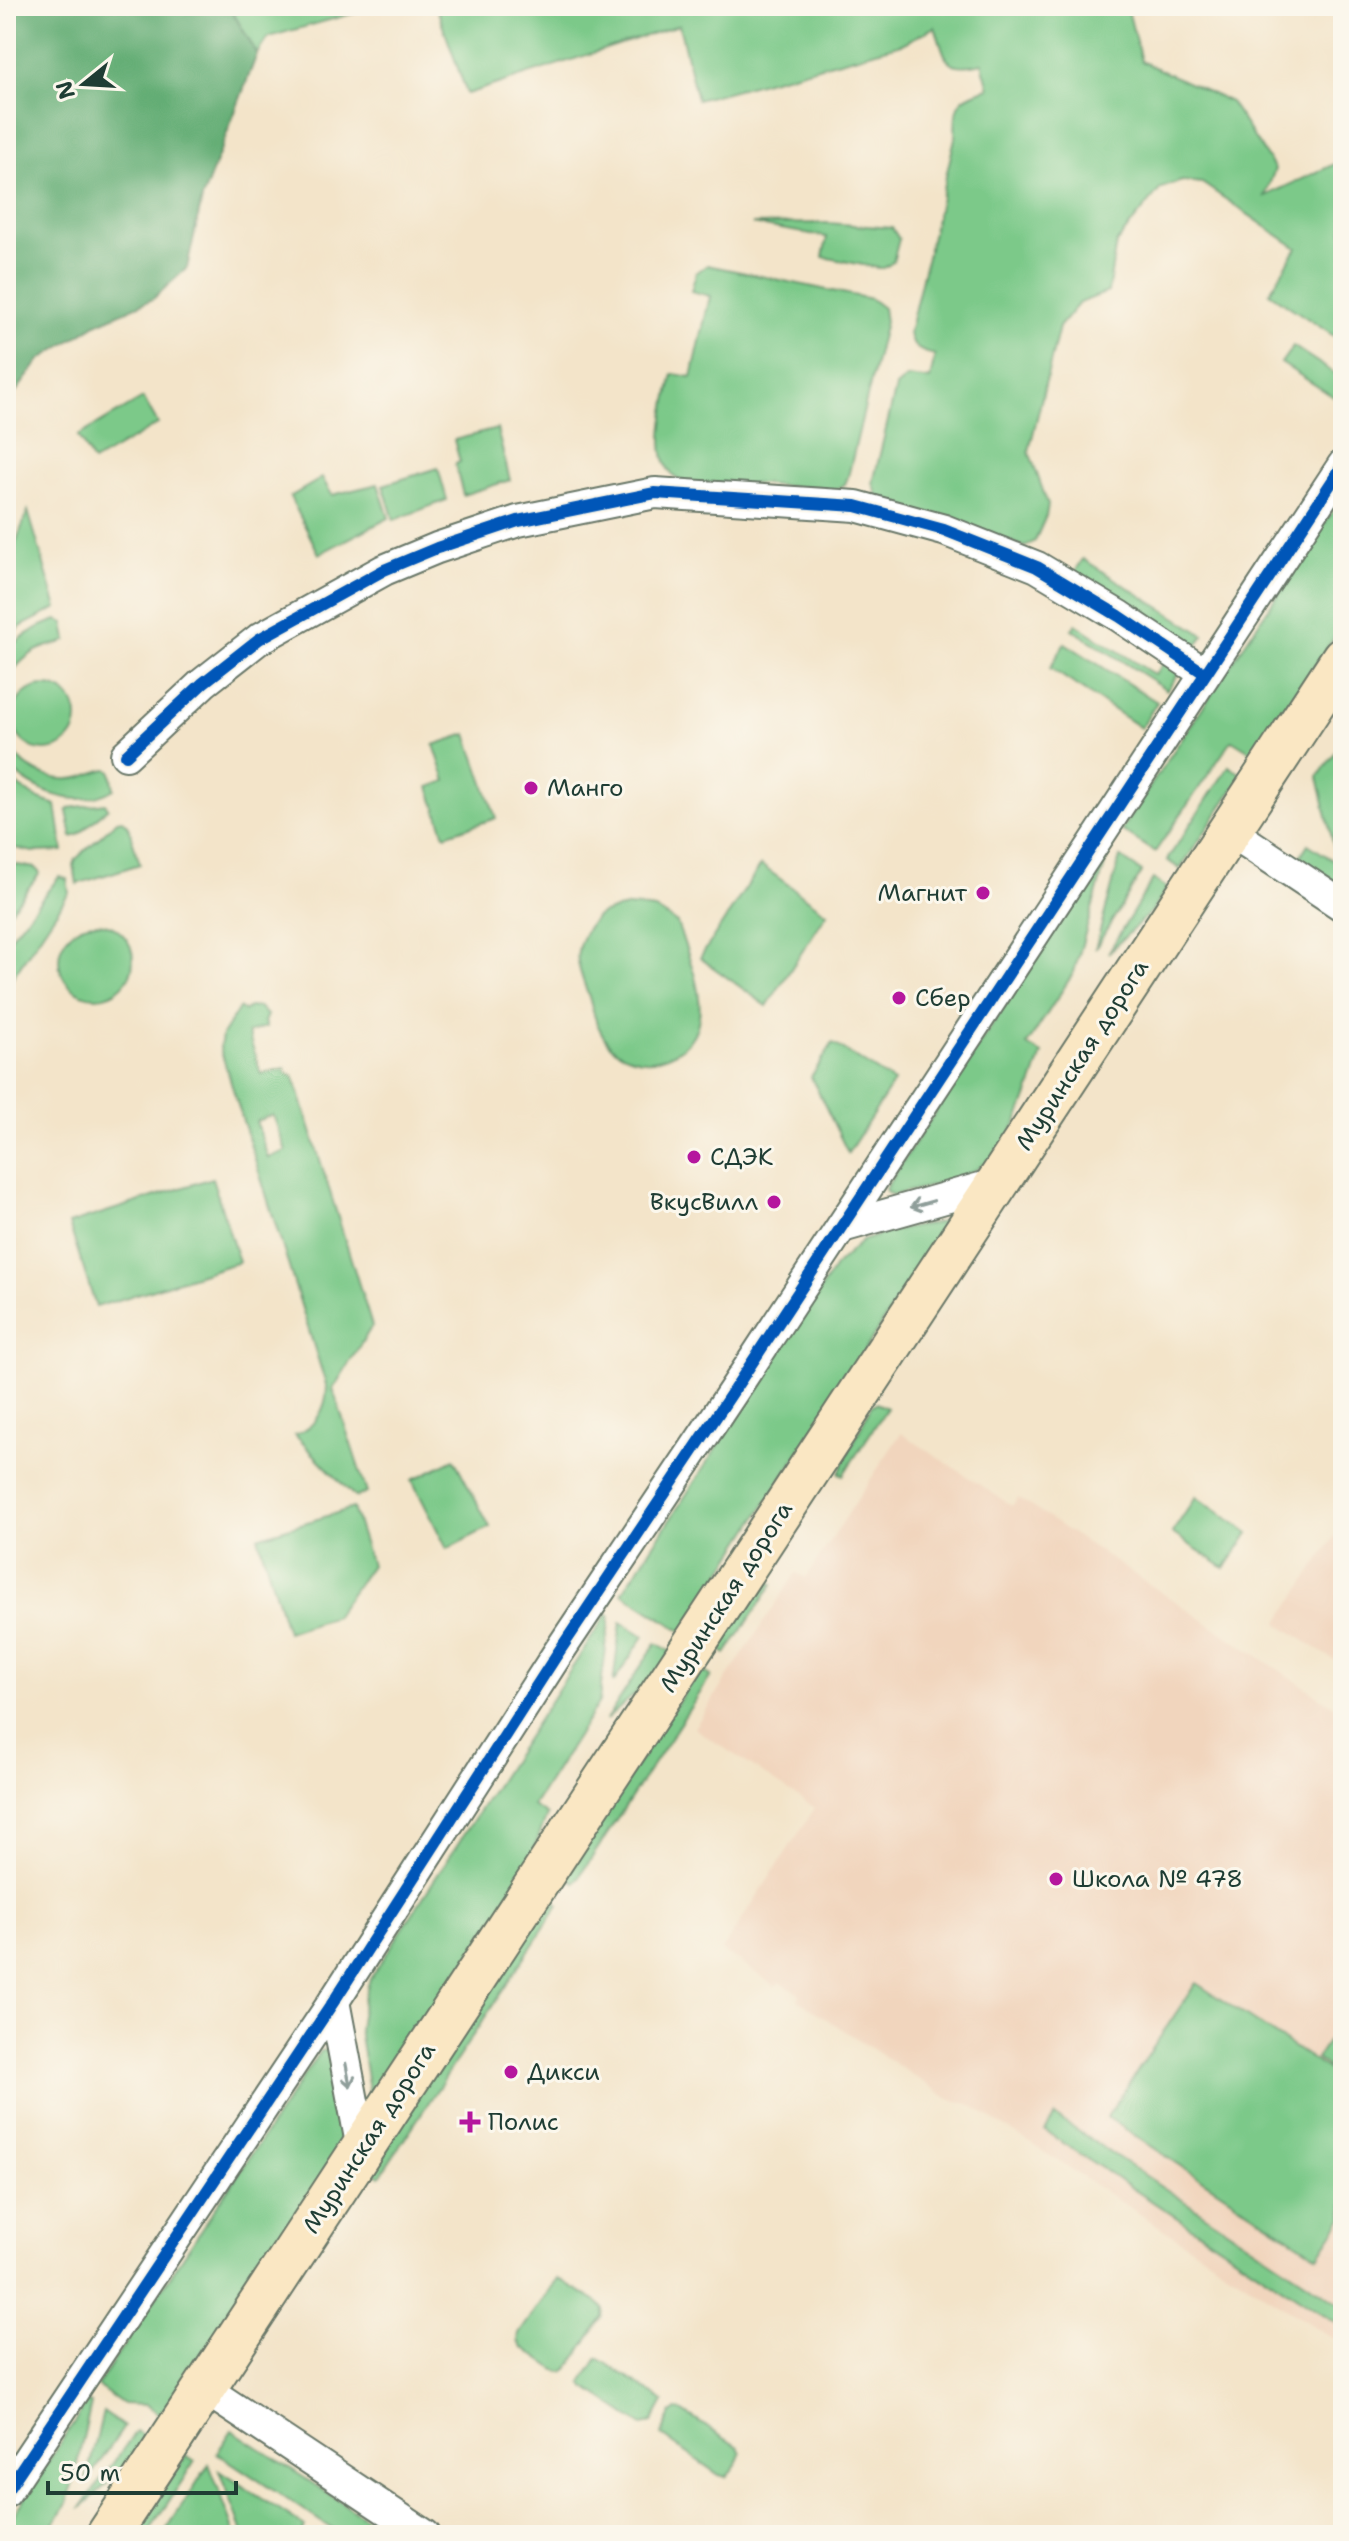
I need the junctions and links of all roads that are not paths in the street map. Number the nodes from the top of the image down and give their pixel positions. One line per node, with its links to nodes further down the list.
1 (1343, 465): 3 (street)
2 (1343, 658): 5 (street, Муринская дорога)
3 (1204, 673): 4 (street); 8 (street)
4 (126, 755)
5 (1230, 831): 6 (street); 7 (street, Муринская дорога)
6 (1343, 906)
7 (998, 1183): 8 (street, one-way to 8); 10 (street, Муринская дорога)
8 (842, 1227): 9 (street)
9 (334, 2001): 10 (street, one-way to 10); 12 (street)
10 (362, 2149): 11 (street, Муринская дорога)
11 (205, 2389): 13 (street, Муринская дорога); 14 (street)
12 (6, 2492)
13 (108, 2535)
14 (425, 2535)

